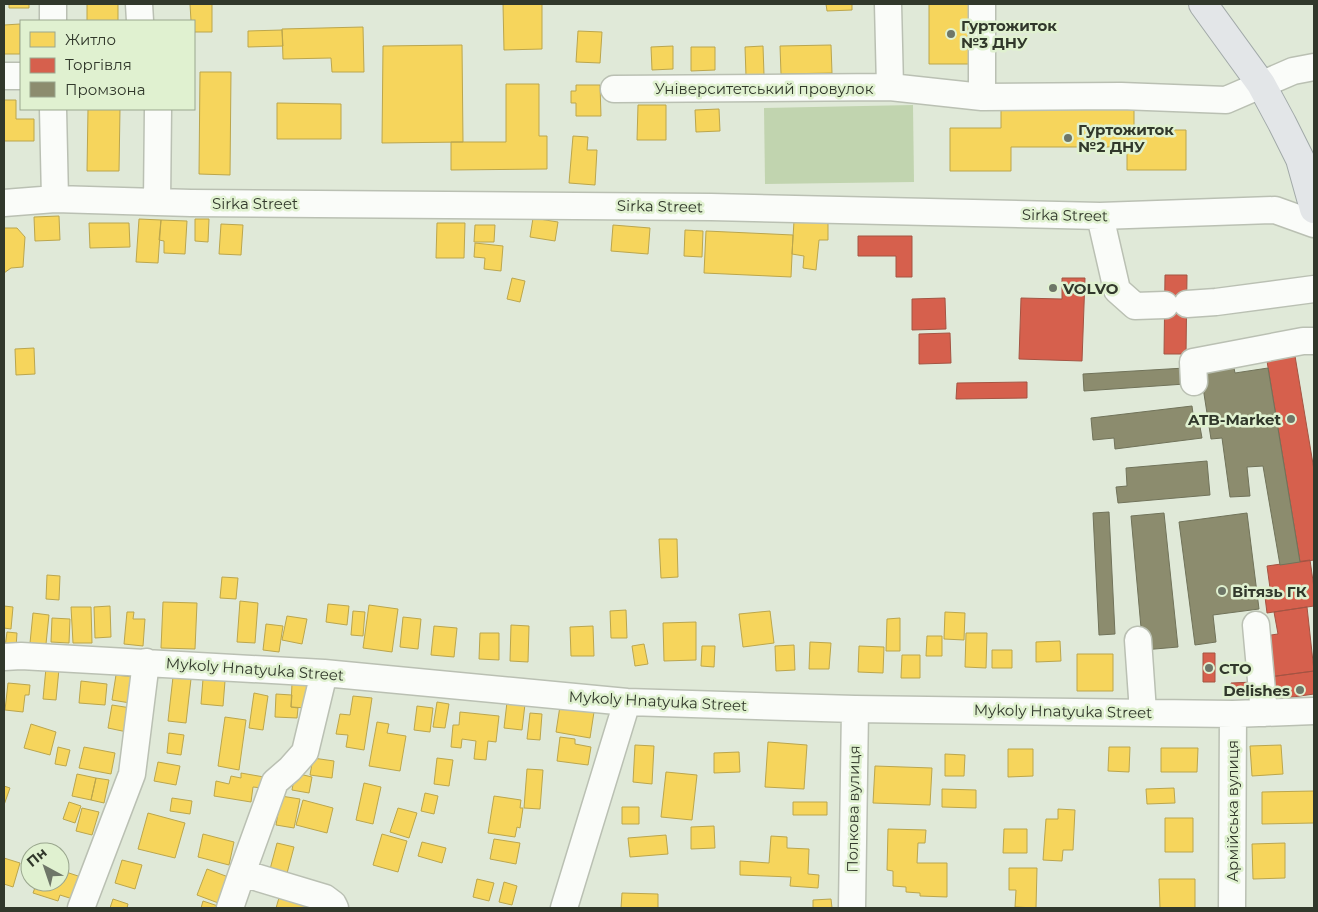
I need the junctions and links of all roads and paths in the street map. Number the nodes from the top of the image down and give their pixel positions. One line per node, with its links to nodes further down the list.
1 (53, 4): 6 (street)
2 (138, 4): 7 (street)
3 (888, 4): 12 (street, Університетський провулок)
4 (982, 4): 14 (street)
5 (1203, 4): 11 (main road)
6 (53, 20)
7 (140, 20)
8 (1314, 67): 11 (street)
9 (4, 76): 10 (street)
10 (20, 76)
11 (1261, 84): 14 (street); 20 (main road)
12 (890, 87): 13 (street, Університетський провулок); 14 (street)
13 (614, 89)
14 (982, 97)
15 (53, 110): 17 (street)
16 (158, 110): 18 (street)
17 (55, 199): 18 (street, Sirka Street); 19 (street, Sirka Street)
18 (157, 202): 21 (street, Sirka Street)
19 (4, 204)
20 (1314, 209)
21 (1100, 216): 22 (street, Sirka Street); 23 (street)
22 (1314, 224)
23 (1314, 289)
24 (1314, 341): 25 (street)
25 (1194, 382)
26 (1256, 625): 35 (street)
27 (1138, 640): 34 (street)
28 (4, 657): 29 (street, Mykoly Hnatyuka Street)
29 (146, 662): 30 (street, Mykoly Hnatyuka Street); 38 (street)
30 (324, 673): 31 (street, Mykoly Hnatyuka Street); 37 (street)
31 (626, 702): 32 (street, Mykoly Hnatyuka Street); 41 (street)
32 (855, 709): 34 (street, Mykoly Hnatyuka Street); 42 (street, Полкова вулиця)
33 (1314, 711): 35 (street, Mykoly Hnatyuka Street)
34 (1143, 712): 36 (street, Mykoly Hnatyuka Street)
35 (1264, 713): 36 (street, Mykoly Hnatyuka Street)
36 (1233, 714): 43 (street, Армійська вулиця)
37 (242, 873): 39 (street); 40 (street)
38 (81, 908)
39 (230, 908)
40 (335, 908)
41 (564, 908)
42 (852, 908)
43 (1232, 908)

